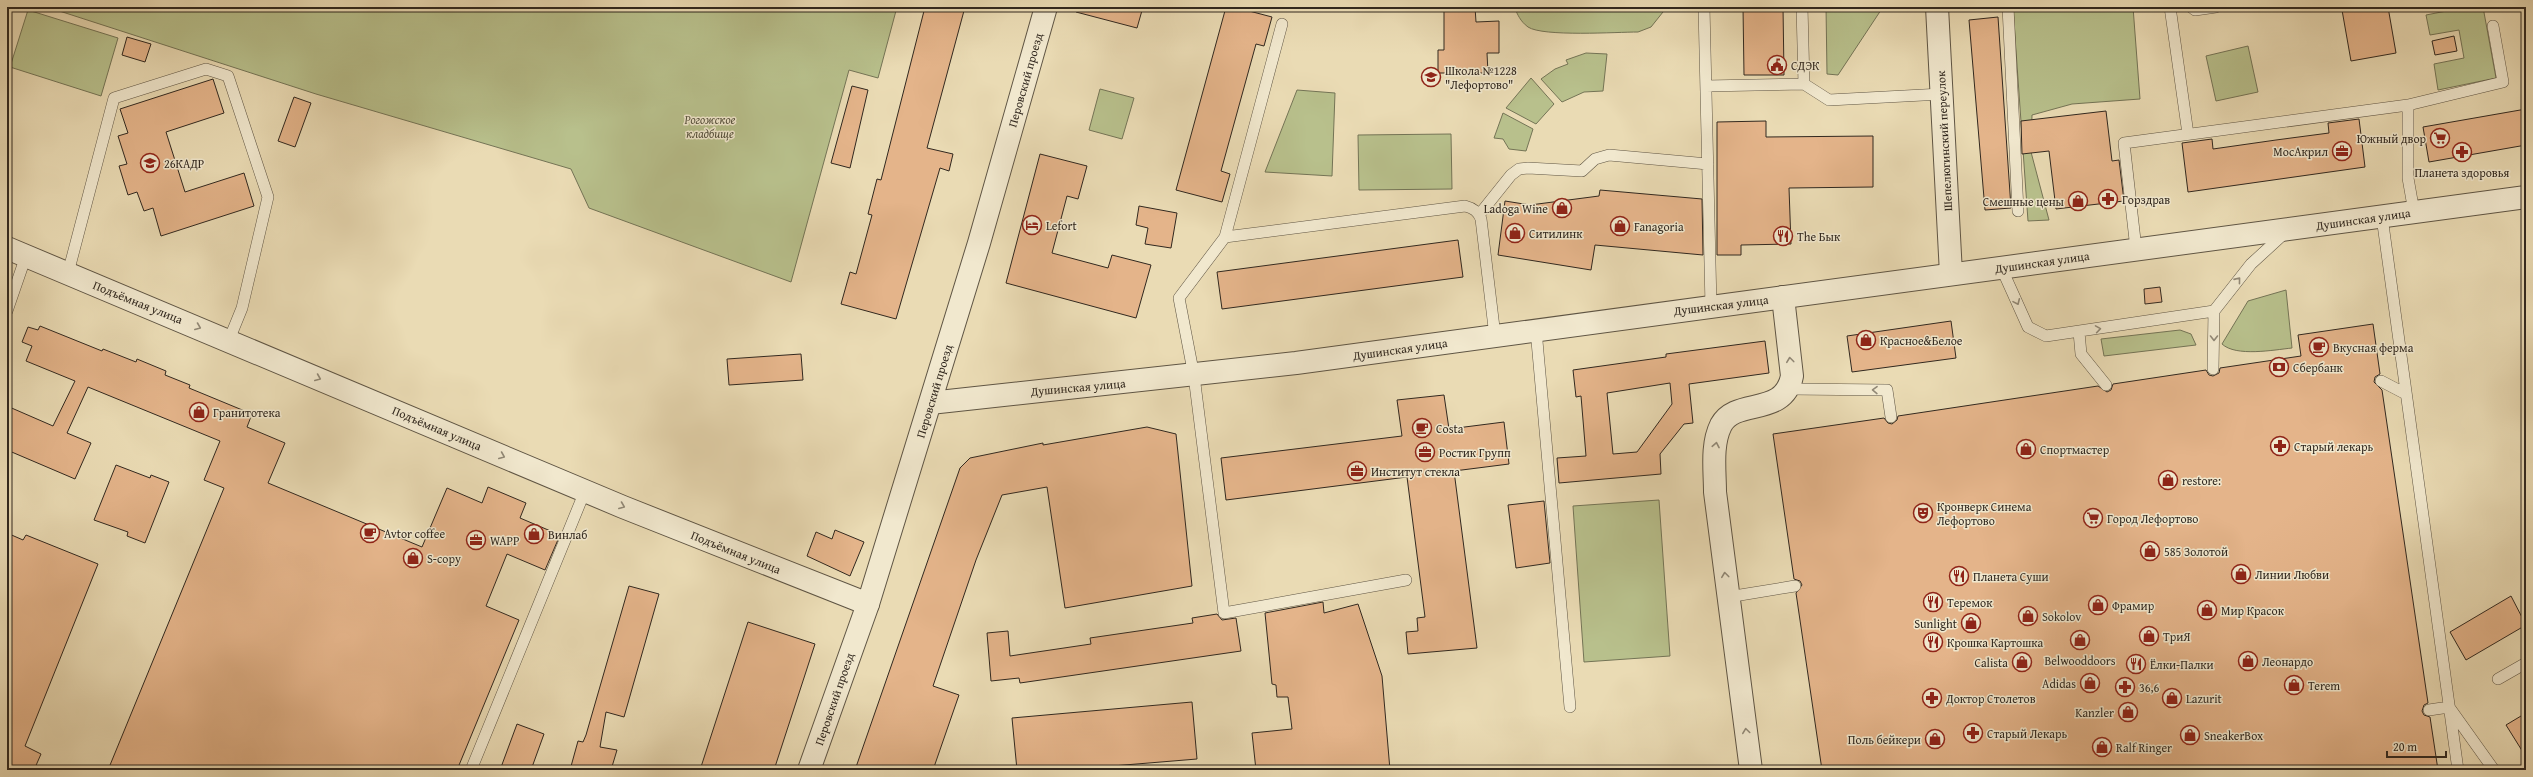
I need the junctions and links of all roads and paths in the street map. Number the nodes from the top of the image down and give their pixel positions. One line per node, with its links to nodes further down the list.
1 (1046, 7): 43 (street, Перовский проезд)
2 (1704, 7): 12 (lane)
3 (1802, 7): 11 (lane)
4 (1937, 7): 13 (street, Шепелюгинский переулок)
5 (2008, 7): 18 (lane)
6 (2170, 7): 15 (lane)
7 (2191, 7): 8 (lane)
8 (2216, 7)
9 (1282, 24): 23 (lane)
10 (2493, 26): 14 (lane)
11 (1804, 84): 12 (lane); 13 (lane)
12 (1706, 86): 16 (lane)
13 (1942, 94): 28 (street, Шепелюгинский переулок)
14 (2408, 104): 15 (lane); 19 (lane)
15 (2188, 134): 24 (lane)
16 (1708, 164): 20 (lane); 30 (lane)
17 (2521, 196): 19 (street, Душинская улица)
18 (2018, 212)
19 (2414, 212): 21 (street, Душинская улица)
20 (1479, 215): 23 (lane); 35 (lane)
21 (2382, 217): 22 (street, Душинская улица); 42 (lane)
22 (2290, 229): 24 (street, Душинская улица); 32 (lane, one-way to 22)
23 (1225, 237): 38 (lane)
24 (2136, 249): 26 (street, Душинская улица)
25 (17, 252): 27 (street, Подъёмная улица); 31 (lane)
26 (2001, 267): 28 (street, Душинская улица); 34 (lane, one-way to 34)
27 (68, 273): 36 (street, Подъёмная улица, one-way to 36); 36 (lane)
28 (1951, 274): 29 (street, Душинская улица)
29 (1783, 297): 30 (street, Душинская улица); 41 (street, one-way to 29)
30 (1711, 306): 33 (street, Душинская улица)
31 (7, 311)
32 (2214, 311): 34 (lane, one-way to 32); 37 (lane, one-way to 37)
33 (1536, 330): 35 (street, Душинская улица); 52 (lane)
34 (2079, 332): 40 (lane)
35 (1495, 336): 38 (street, Душинская улица)
36 (228, 340): 45 (street, Подъёмная улица, one-way to 45)
37 (2214, 369)
38 (1194, 376): 43 (street, Душинская улица); 46 (lane)
39 (2381, 381): 42 (lane)
40 (2106, 385)
41 (1790, 389): 44 (lane, one-way to 41); 48 (street, one-way to 41)
42 (2406, 394): 53 (lane)
43 (930, 403): 49 (street, Перовский проезд)
44 (1891, 417)
45 (585, 491): 49 (street, Подъёмная улица, one-way to 49); 55 (lane)
46 (1406, 580)
47 (1796, 586): 48 (lane)
48 (1728, 597): 57 (street, one-way to 48)
49 (868, 604): 56 (street, Перовский проезд)
50 (2526, 663): 51 (lane)
51 (2498, 679)
52 (1570, 707)
53 (2449, 707): 54 (lane); 58 (lane); 59 (lane)
54 (2429, 710)
55 (471, 770)
56 (809, 770)
57 (1751, 770)
58 (2458, 770)
59 (2494, 770)

